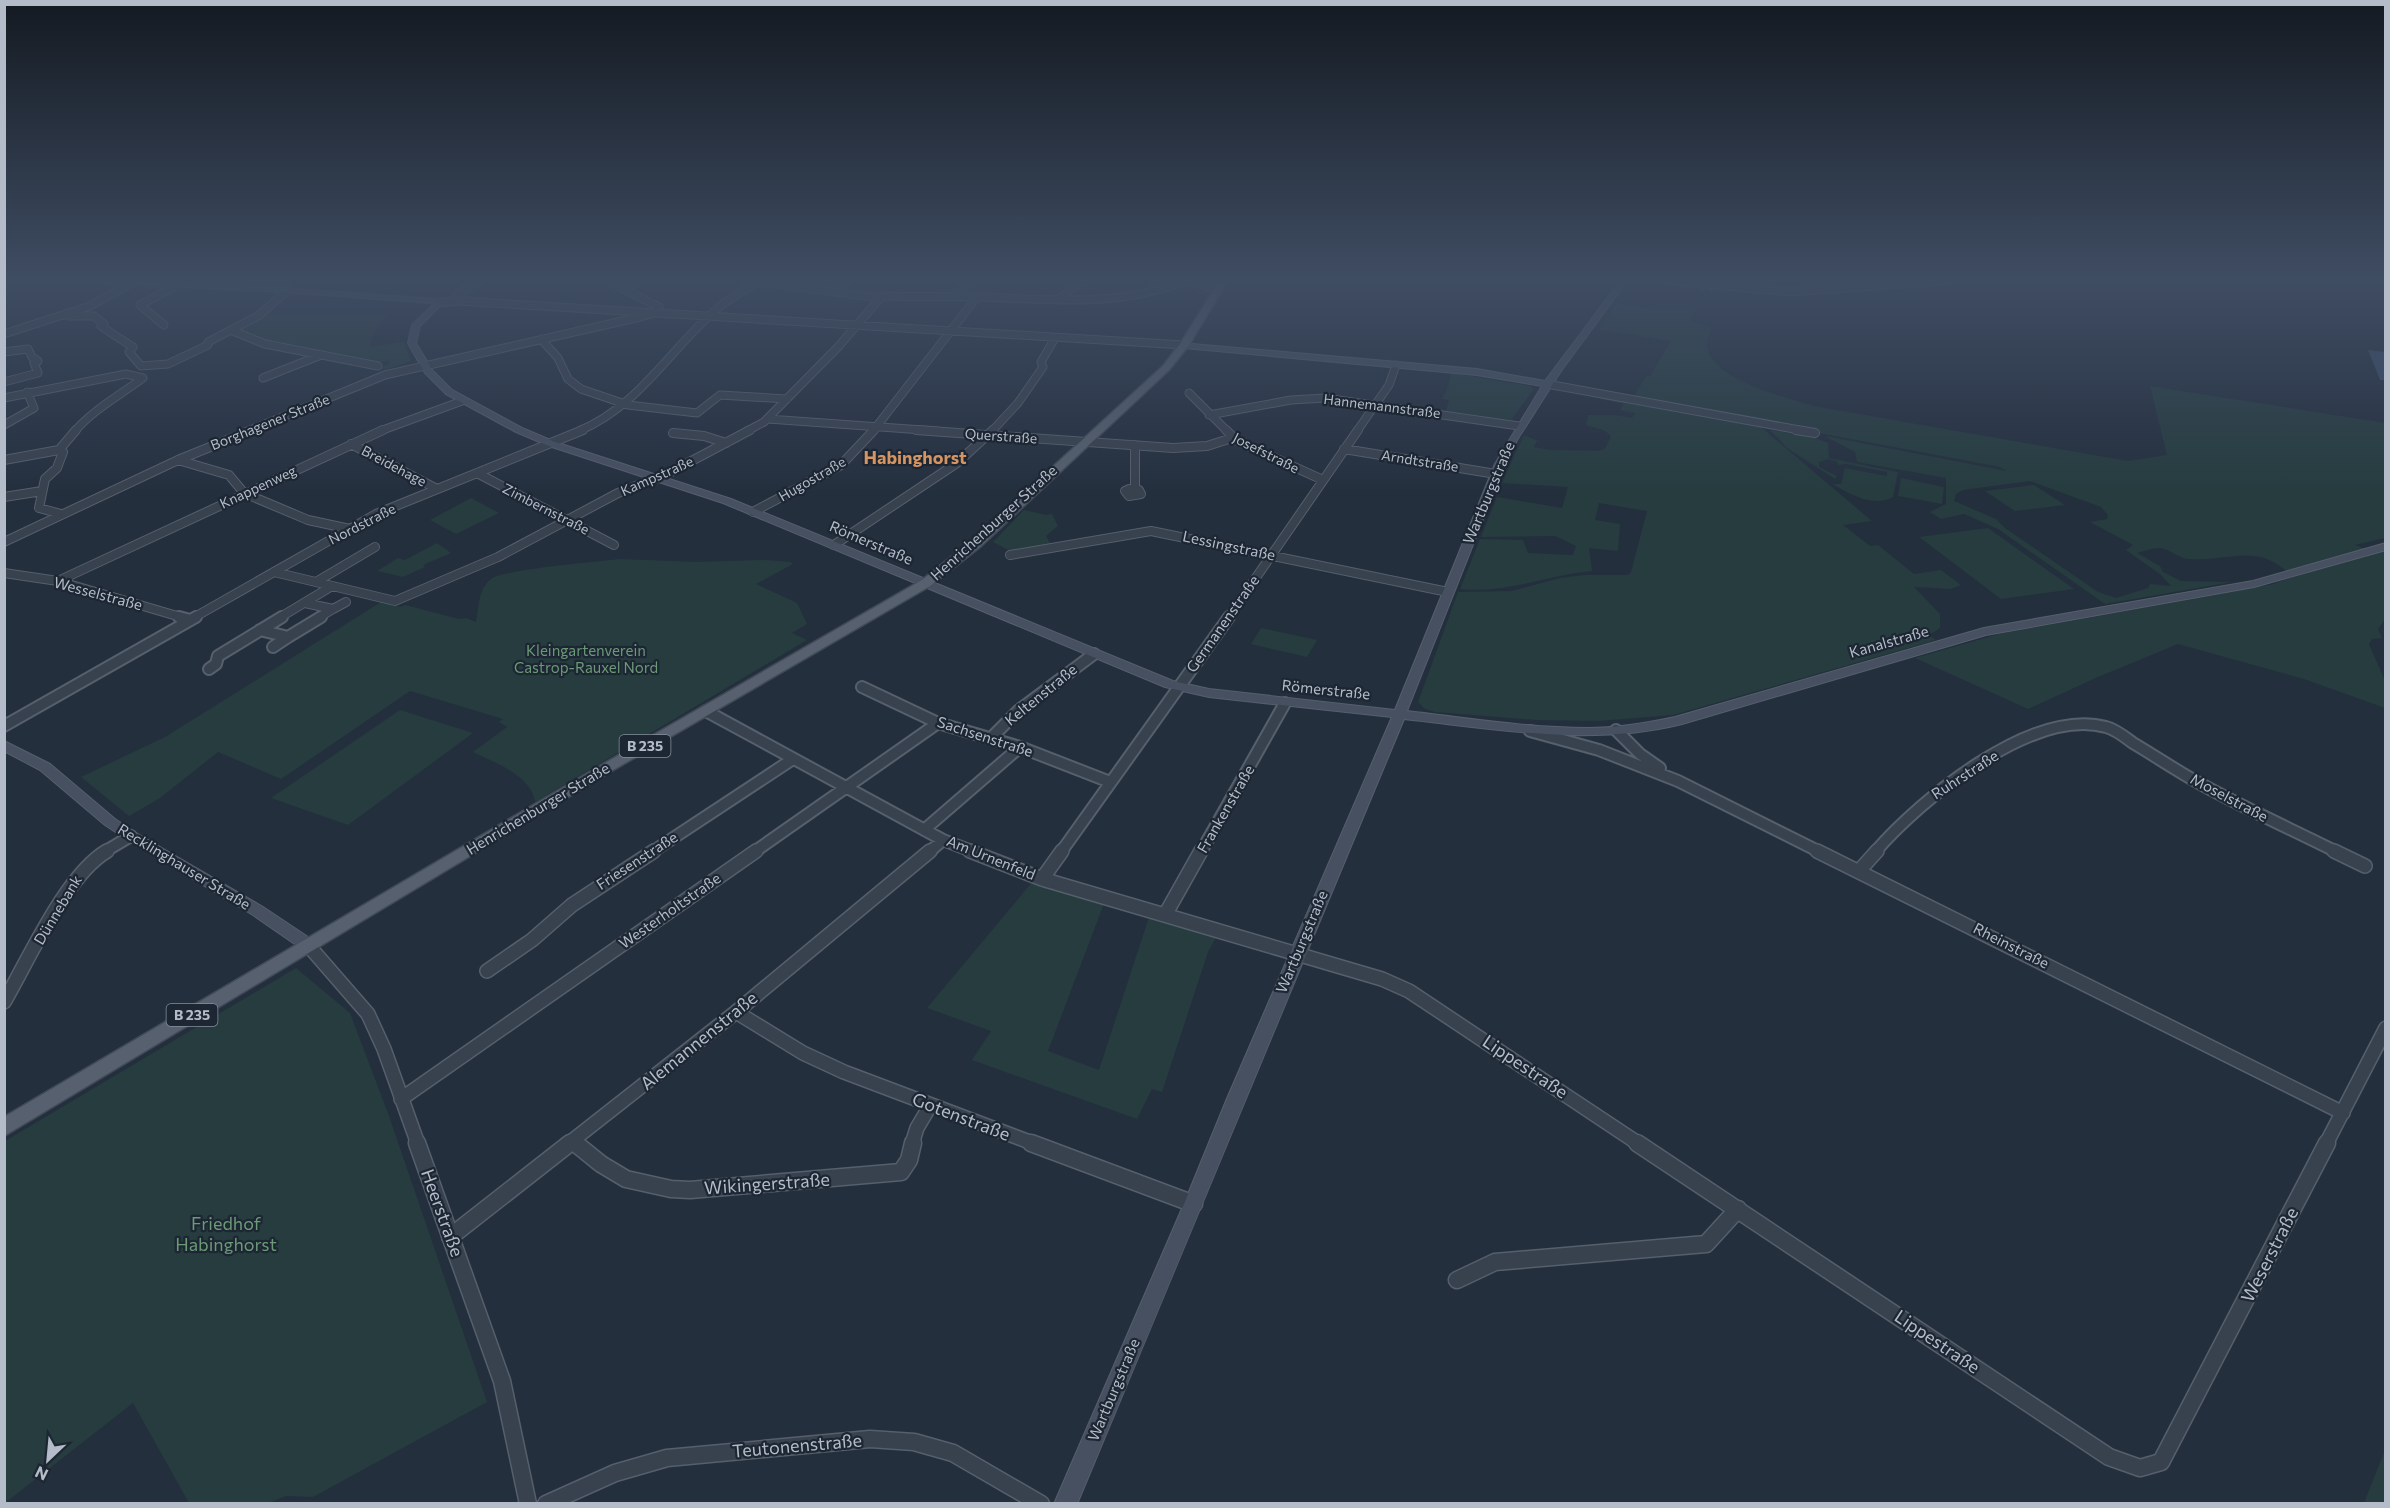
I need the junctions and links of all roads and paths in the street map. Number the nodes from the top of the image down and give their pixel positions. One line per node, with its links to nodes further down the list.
1 (29, 350): 20 (street)
2 (130, 350): 3 (street)
3 (196, 350)
4 (305, 350): 15 (street)
5 (415, 350): 16 (main road, Römerstraße)
6 (488, 350): 16 (street, Borghagener Straße)
7 (550, 350): 27 (street)
8 (678, 350): 27 (street, Nordstraße)
9 (834, 350): 25 (street, Kampstraße)
10 (935, 350): 33 (street, Hugostraße)
11 (1048, 350): 36 (street)
12 (1179, 350): 38 (main road, Henrichenburger Straße / B 235)
13 (1241, 350): 17 (main road)
14 (1572, 350): 21 (main road, Wartburgstraße)
15 (321, 355): 18 (street); 19 (street)
16 (424, 364): 26 (main road, Römerstraße); 46 (street, Borghagener Straße)
17 (1396, 365): 21 (main road); 28 (street, Germanenstraße)
18 (378, 366)
19 (263, 378)
20 (4, 382)
21 (1549, 382): 32 (main road, Wartburgstraße); 35 (street)
22 (27, 392): 24 (street); 31 (street); 44 (street)
23 (1189, 393): 29 (street, Josefstraße)
24 (4, 398)
25 (787, 399): 27 (street); 30 (street, Kampstraße)
26 (462, 401): 40 (street, Knappenweg); 41 (main road, Römerstraße)
27 (628, 404): 41 (street, Nordstraße)
28 (1376, 404): 29 (street, Hannemannstraße); 32 (street, Hannemannstraße); 43 (street, Germanenstraße)
29 (1209, 415): 37 (street, Josefstraße)
30 (768, 419): 33 (street, Querstraße); 39 (street, Kampstraße)
31 (4, 425)
32 (1519, 426): 48 (main road, Wartburgstraße)
33 (876, 427): 36 (street, Querstraße); 56 (street, Hugostraße)
34 (674, 433): 39 (street)
35 (1815, 434)
36 (988, 435): 38 (street, Querstraße); 62 (street)
37 (1233, 438): 42 (street, Querstraße); 50 (street, Josefstraße)
38 (1085, 442): 42 (street, Querstraße); 71 (main road, Henrichenburger Straße / B 235)
39 (726, 443): 49 (street, Kampstraße)
40 (351, 444): 51 (street, Breidehage); 54 (street, Knappenweg)
41 (552, 444): 47 (street, Nordstraße); 49 (main road, Römerstraße)
42 (1135, 445): 52 (street)
43 (1344, 449): 48 (street, Arndtstraße); 50 (street, Germanenstraße)
44 (59, 450): 45 (street); 53 (street)
45 (4, 460)
46 (178, 460): 54 (street); 57 (street, Borghagener Straße)
47 (477, 473): 51 (street, Nordstraße); 58 (street, Zimbernstraße)
48 (1496, 474): 73 (main road, Wartburgstraße)
49 (655, 478): 56 (main road, Römerstraße); 58 (street, Kampstraße)
50 (1323, 480): 66 (street, Germanenstraße)
51 (437, 489): 59 (street, Nordstraße)
52 (1135, 489)
53 (42, 491): 55 (street); 57 (street)
54 (244, 493): 59 (street); 69 (street, Knappenweg)
55 (4, 497)
56 (753, 512): 62 (main road, Römerstraße)
57 (61, 514): 60 (street, Borghagener Straße)
58 (566, 520): 61 (street, Zimbernstraße); 72 (street, Kampstraße)
59 (350, 529): 67 (street, Nordstraße)
60 (4, 542)
61 (614, 545)
62 (834, 545): 71 (main road, Römerstraße)
63 (2385, 546): 92 (main road, Kanalstraße)
64 (375, 547): 70 (street)
65 (1010, 555): 66 (street, Lessingstraße)
66 (1271, 555): 73 (street, Lessingstraße); 84 (street, Germanenstraße)
67 (274, 572): 70 (street); 77 (street, Nordstraße)
68 (4, 573): 69 (street, Wesselstraße)
69 (58, 581): 77 (street, Wesselstraße)
70 (316, 582): 72 (street)
71 (926, 583): 81 (main road, Römerstraße); 86 (main road, Henrichenburger Straße / B 235)
72 (332, 586): 75 (street)
73 (1448, 592): 87 (main road, Wartburgstraße)
74 (346, 602): 76 (street)
75 (305, 603): 76 (street); 78 (street)
76 (333, 609): 79 (street)
77 (190, 620): 90 (street, Nordstraße)
78 (260, 630): 79 (street); 82 (street)
79 (288, 637): 80 (street)
80 (273, 647)
81 (1094, 654): 84 (main road, Römerstraße); 94 (street, Keltenstraße)
82 (209, 669)
83 (862, 687): 88 (street, Sachsenstraße)
84 (1180, 687): 85 (main road, Römerstraße); 100 (street, Germanenstraße)
85 (1285, 703): 87 (main road, Römerstraße); 108 (street, Frankenstraße)
86 (706, 711): 98 (street, Am Urnenfeld); 109 (main road, Henrichenburger Straße / B 235)
87 (1399, 715): 91 (main road, Kanalstraße); 110 (main road, Wartburgstraße)
88 (938, 723): 94 (street, Sachsenstraße); 101 (street, Westerholtstraße)
89 (2097, 723): 105 (street, Moselstraße); 106 (street, Ruhrstraße)
90 (4, 726)
91 (1522, 729): 93 (main road, Kanalstraße); 97 (street, Rheinstraße)
92 (1616, 730): 93 (main road, Kanalstraße); 99 (street, Rheinstraße)
93 (1589, 732): 97 (street)
94 (991, 738): 96 (street, Sachsenstraße)
95 (4, 745): 103 (main road, Recklinghauser Straße)
96 (1020, 747): 100 (street, Sachsenstraße); 102 (street)
97 (1599, 750): 99 (street, Rheinstraße)
98 (793, 759): 101 (street, Am Urnenfeld); 111 (street, Friesenstraße)
99 (1677, 781): 106 (street, Rheinstraße)
100 (1110, 782): 107 (street, Germanenstraße)
101 (846, 787): 102 (street, Am Urnenfeld); 115 (street, Westerholtstraße)
102 (924, 830): 104 (street, Am Urnenfeld)
103 (131, 836): 109 (main road, Recklinghauser Straße); 112 (street, Dünnebank)
104 (943, 840): 107 (street, Am Urnenfeld); 113 (street, Alemannenstraße)
105 (2366, 866)
106 (1859, 871): 117 (street, Rheinstraße)
107 (1042, 879): 108 (street, Am Urnenfeld)
108 (1166, 915): 110 (street, Am Urnenfeld)
109 (308, 945): 115 (street, Heerstraße); 118 (main road, Henrichenburger Straße / B 235)
110 (1297, 954): 120 (main road, Wartburgstraße); 121 (street, Lippestraße)
111 (487, 971)
112 (4, 1002)
113 (736, 1012): 116 (street, Gotenstraße); 119 (street, Alemannenstraße)
114 (2385, 1028): 117 (street, Weserstraße)
115 (401, 1099): 122 (street, Heerstraße)
116 (930, 1106): 119 (street, Wikingerstraße); 120 (street, Gotenstraße)
117 (2343, 1113): 124 (street, Weserstraße)
118 (4, 1128)
119 (573, 1141): 122 (street, Alemannenstraße)
120 (1194, 1204): 128 (main road, Wartburgstraße)
121 (1738, 1209): 123 (street); 124 (street, Lippestraße)
122 (450, 1237): 125 (street, Heerstraße)
123 (1457, 1280)
124 (2140, 1468)
125 (528, 1503)
126 (546, 1503): 127 (street, Teutonenstraße)
127 (1041, 1503)
128 (1065, 1503)

